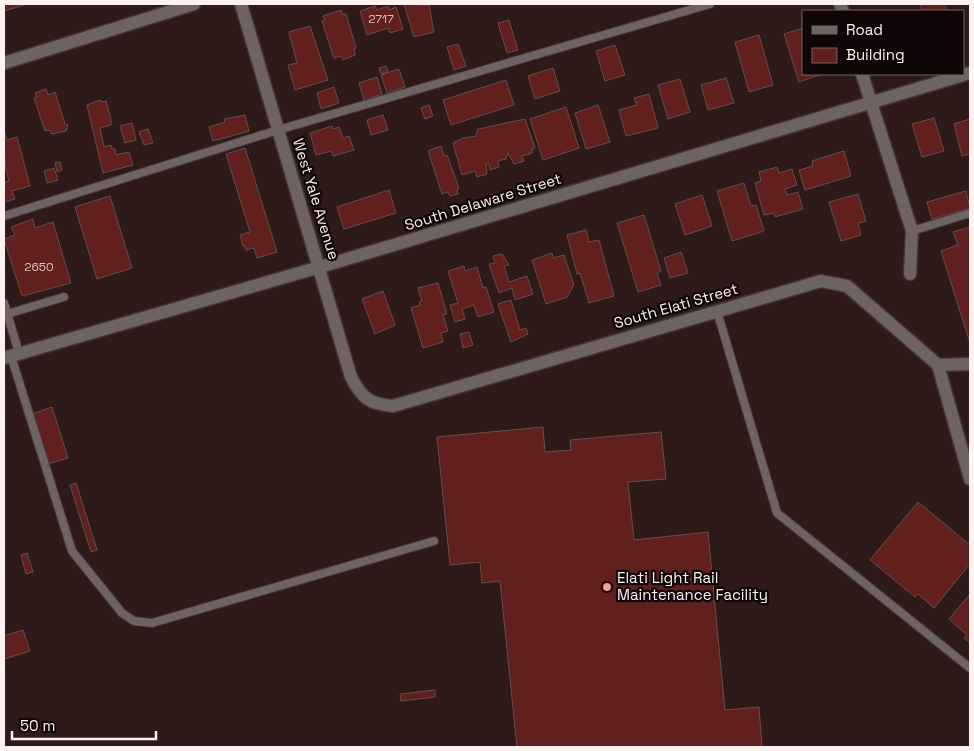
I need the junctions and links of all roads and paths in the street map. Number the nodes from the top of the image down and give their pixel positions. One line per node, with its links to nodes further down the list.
1 (194, 4): 4 (street)
2 (241, 4): 8 (street, West Yale Avenue)
3 (710, 4): 8 (lane)
4 (4, 63)
5 (862, 75): 7 (street)
6 (960, 75): 7 (street, South Delaware Street)
7 (872, 102): 11 (street); 12 (street, South Delaware Street)
8 (278, 130): 10 (lane); 12 (street, West Yale Avenue)
9 (970, 213): 11 (lane)
10 (4, 216)
11 (912, 231): 13 (street)
12 (320, 267): 18 (street, South Delaware Street); 21 (street, West Yale Avenue)
13 (910, 274)
14 (64, 296): 17 (lane)
15 (4, 303): 17 (lane)
16 (717, 311): 20 (street, South Elati Street); 21 (street, South Elati Street); 24 (lane)
17 (7, 314): 18 (lane)
18 (11, 356): 23 (lane)
19 (970, 364): 20 (street)
20 (938, 365): 22 (street)
21 (367, 401)
22 (970, 479)
23 (434, 541)
24 (970, 668)

